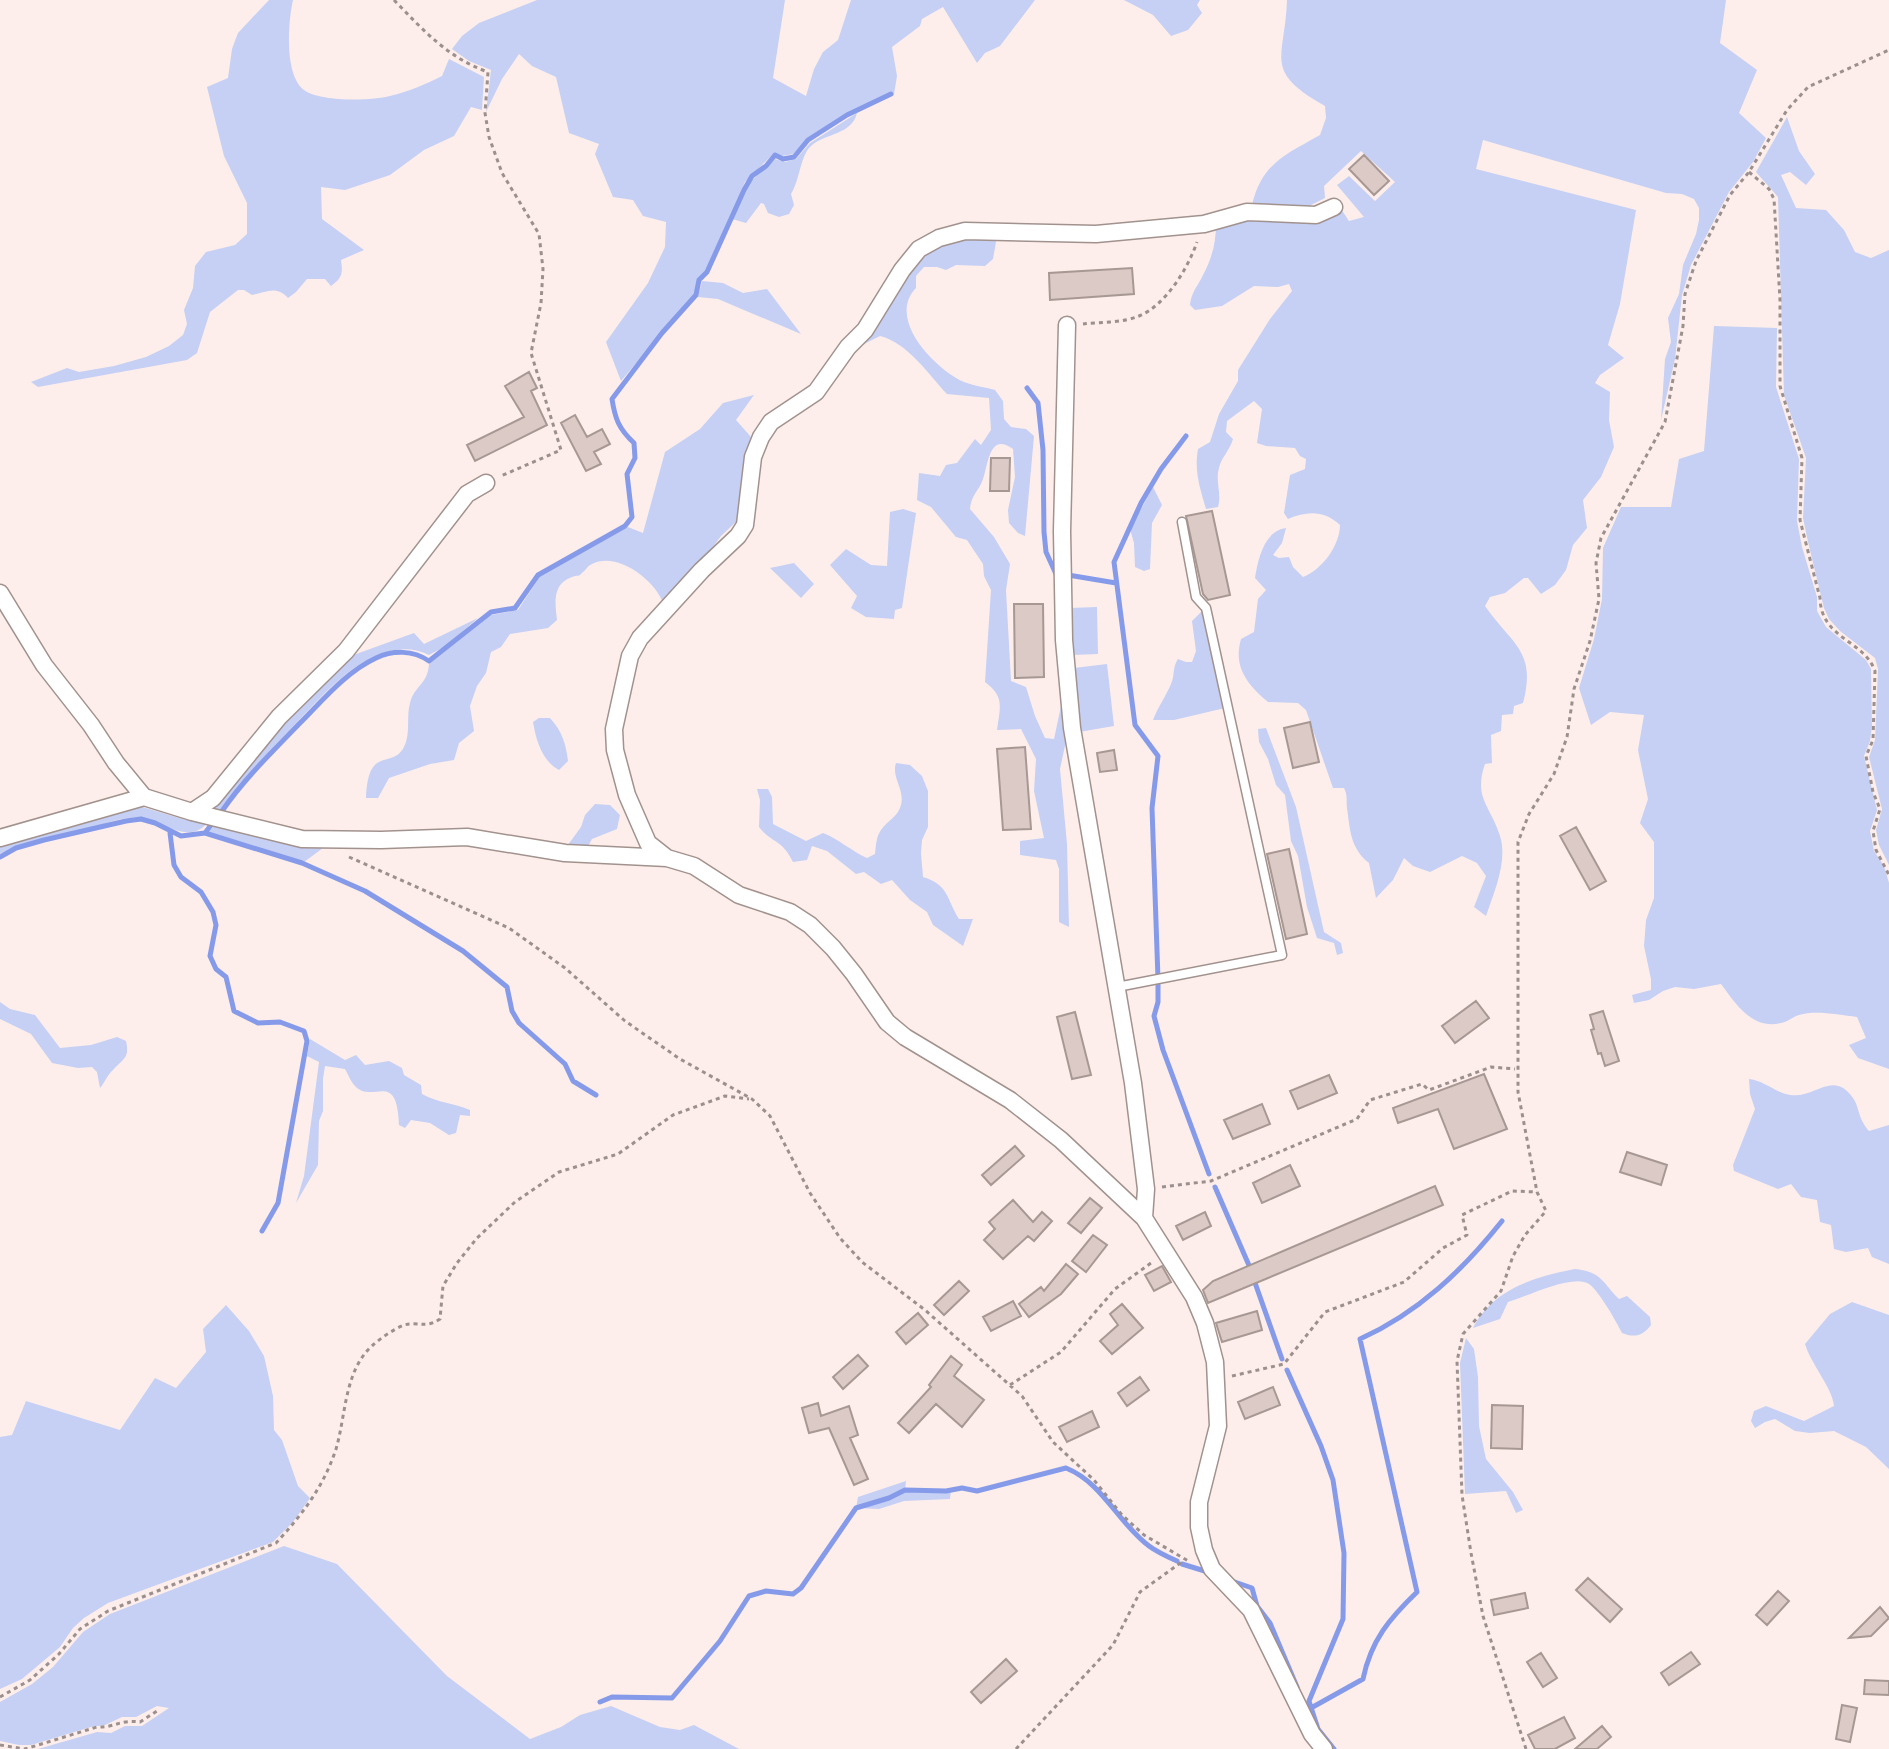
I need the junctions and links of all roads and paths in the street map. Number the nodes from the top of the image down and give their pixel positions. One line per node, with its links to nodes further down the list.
1 (394, 0): 7 (path)
2 (1889, 50): 3 (path)
3 (1749, 172): 15 (path); 17 (path)
4 (1334, 207): 5 (street)
5 (1204, 224): 6 (path); 14 (street)
6 (1067, 325): 16 (street)
7 (486, 483): 11 (street)
8 (1182, 522): 16 (lane)
9 (0, 593): 10 (street)
10 (144, 797): 11 (street); 12 (street)
11 (192, 812): 13 (street)
12 (0, 838)
13 (318, 839): 14 (street); 18 (path)
14 (667, 858): 21 (street)
15 (1889, 875)
16 (1117, 987): 19 (street)
17 (1517, 1069): 19 (path); 20 (path)
18 (752, 1099): 24 (path); 27 (path)
19 (1146, 1189): 21 (street)
20 (1537, 1192): 23 (path); 32 (path)
21 (1144, 1218): 22 (street)
22 (1168, 1255): 23 (street); 24 (path)
23 (1216, 1380): 26 (street)
24 (1010, 1385): 25 (path)
25 (1183, 1561): 26 (path); 30 (path)
26 (1212, 1569): 31 (street)
27 (0, 1697)
28 (157, 1711): 29 (path)
29 (0, 1745)
30 (1016, 1749)
31 (1324, 1749)
32 (1526, 1749)

